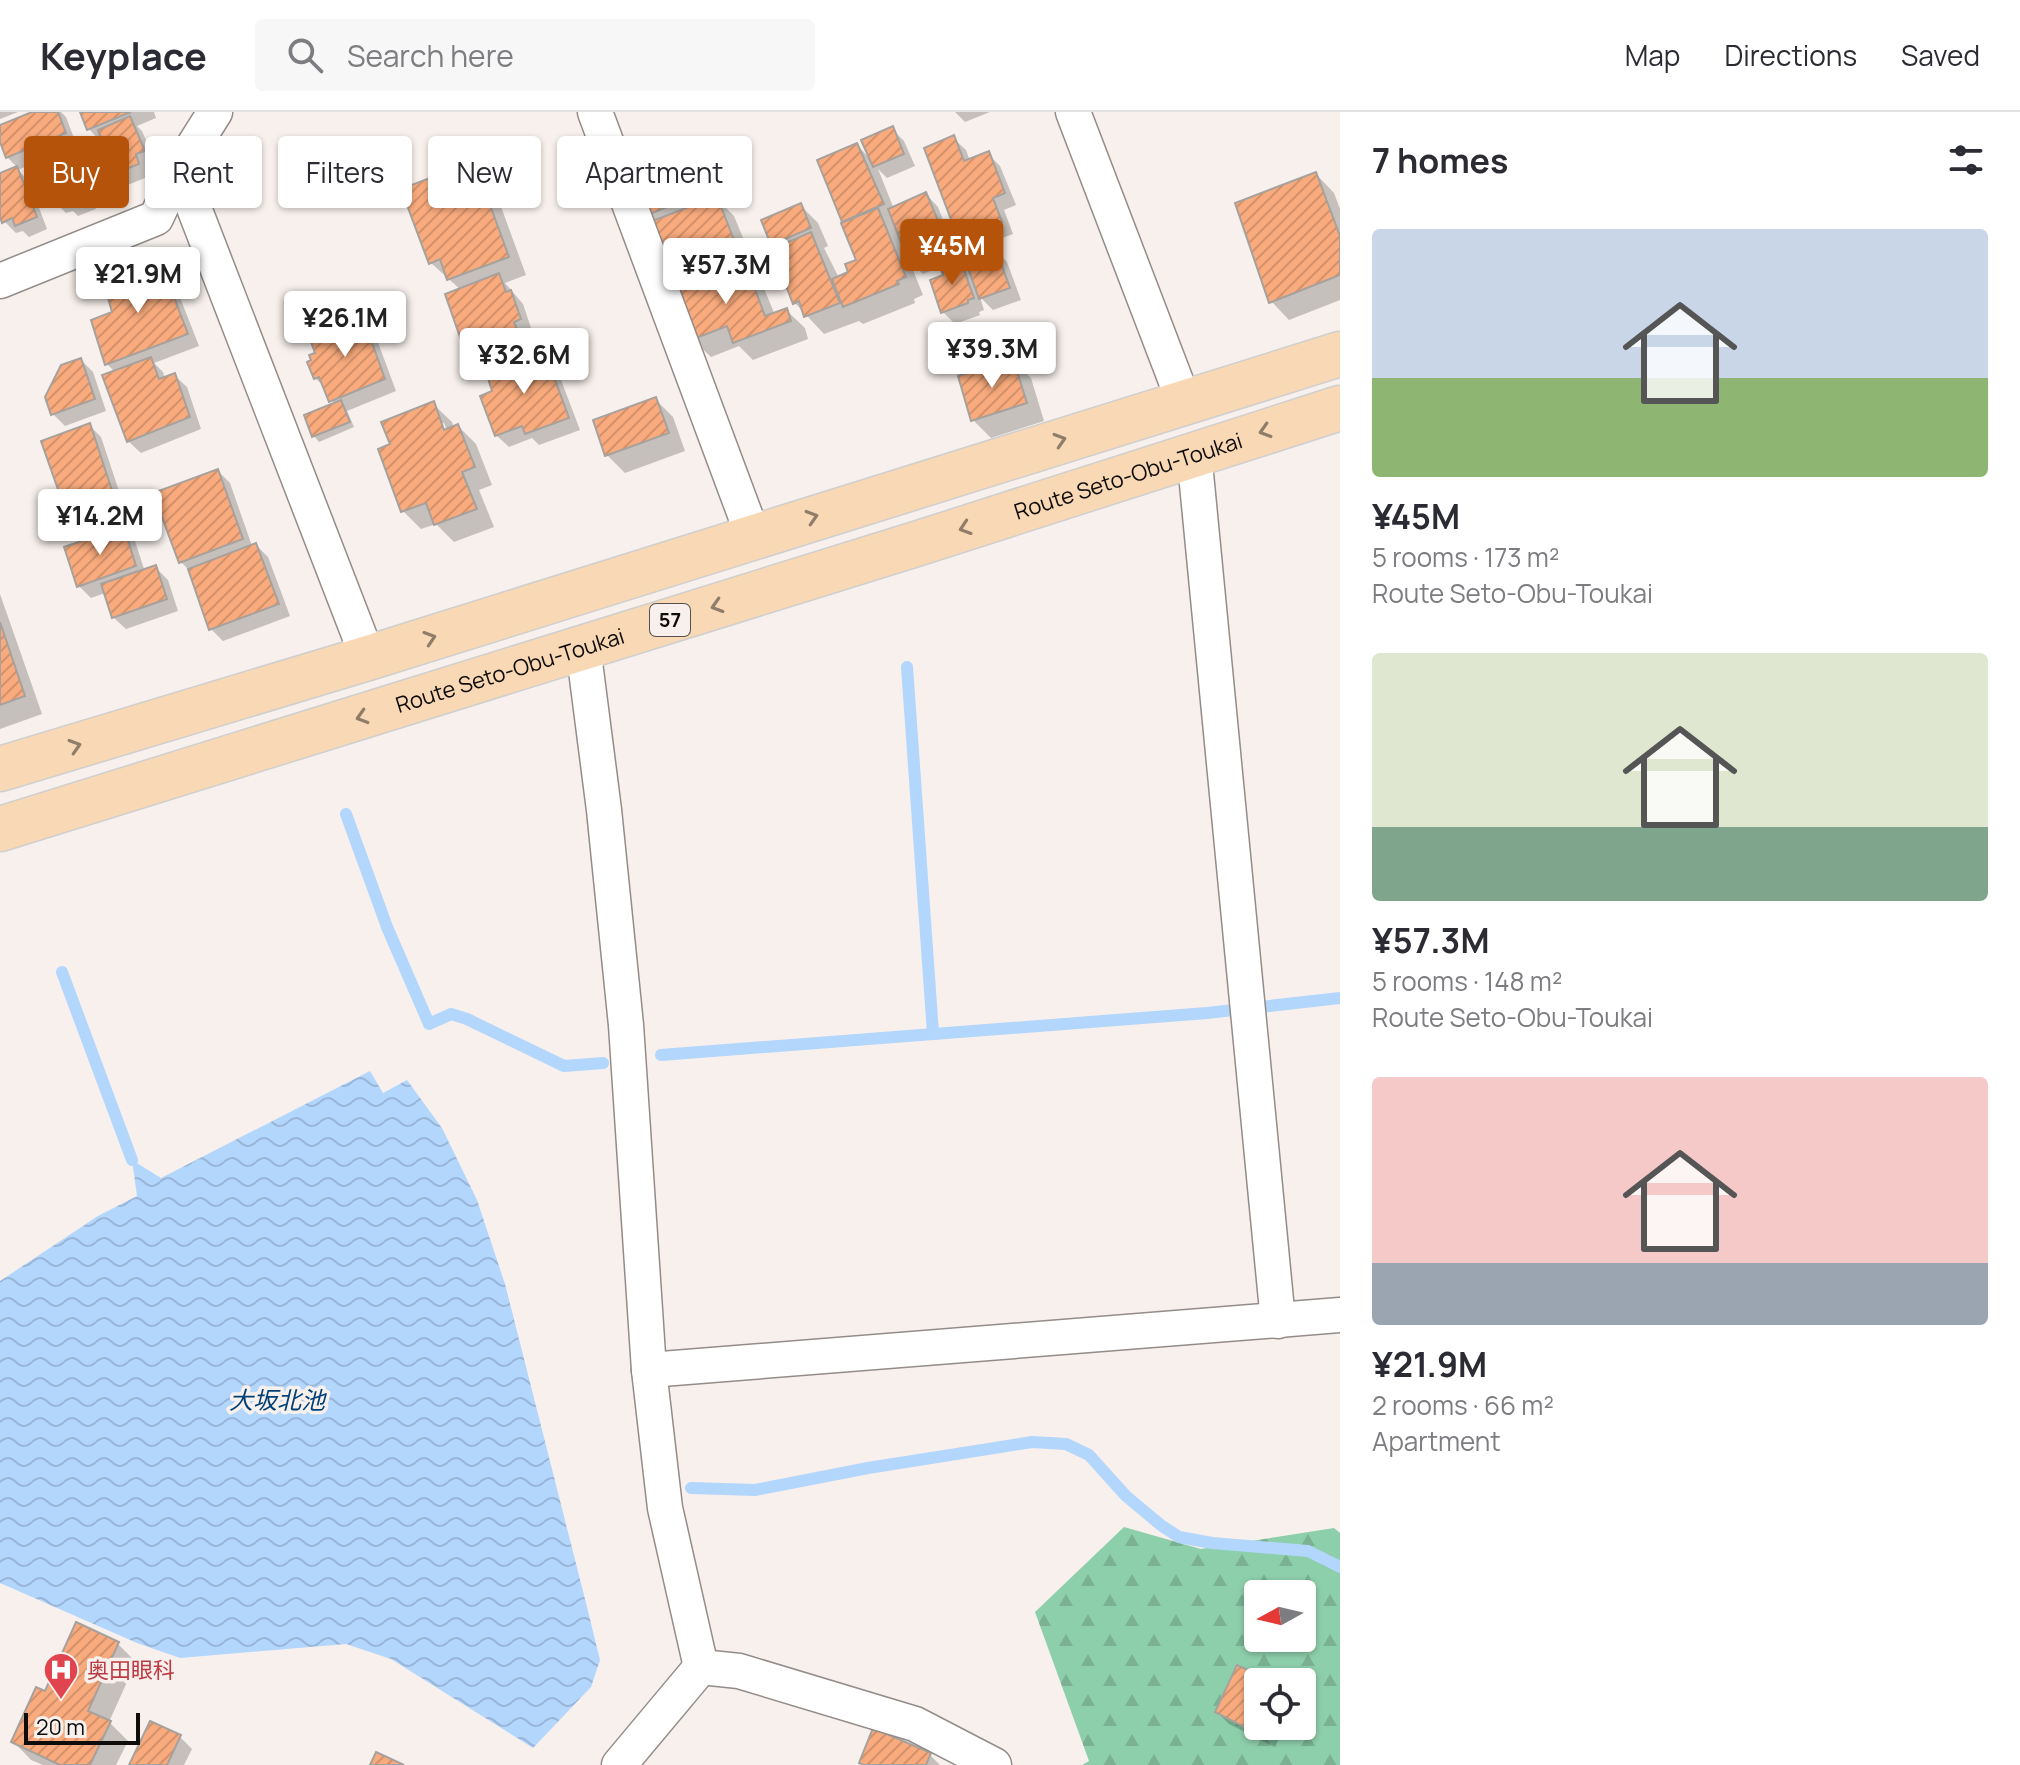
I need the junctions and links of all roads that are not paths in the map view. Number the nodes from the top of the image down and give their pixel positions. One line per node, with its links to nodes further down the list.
1 (215, 112): 4 (street)
2 (595, 112): 12 (street)
3 (1073, 112): 9 (street)
4 (200, 136)
5 (161, 208): 7 (street)
6 (194, 208): 14 (street)
7 (2, 273)
8 (1340, 354): 9 (main road)
9 (1184, 402): 12 (main road, one-way to 9)
10 (1340, 408): 11 (main road, Route Seto-Obu-Toukai / 57, one-way to 11)
11 (1194, 453): 13 (main road, Route Seto-Obu-Toukai / 57, one-way to 13); 18 (street)
12 (753, 536): 14 (main road, one-way to 12)
13 (583, 647): 16 (main road, Route Seto-Obu-Toukai / 57, one-way to 16); 19 (street)
14 (368, 658): 15 (main road, one-way to 14)
15 (0, 769)
16 (0, 829)
17 (1340, 1315): 18 (street)
18 (1278, 1321): 19 (street)
19 (649, 1370): 20 (street)
20 (701, 1667): 21 (street); 22 (street)
21 (619, 1765)
22 (994, 1765)

